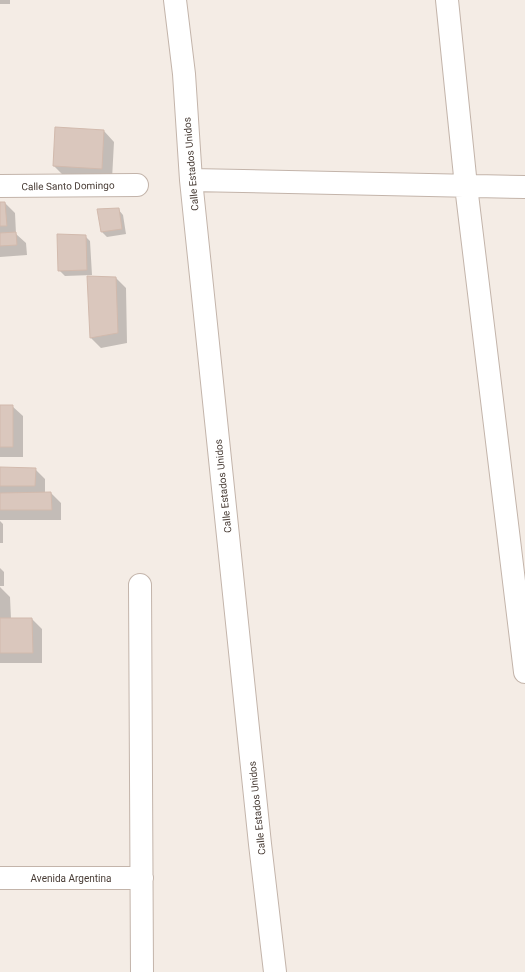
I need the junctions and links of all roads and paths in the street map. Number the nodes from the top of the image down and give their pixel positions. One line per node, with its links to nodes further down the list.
1 (175, 0): 3 (street, Calle Estados Unidos)
2 (447, 0): 6 (street)
3 (191, 180): 6 (street); 13 (street, Calle Estados Unidos)
4 (137, 185): 5 (street, Calle Santo Domingo)
5 (0, 186)
6 (466, 186): 7 (street); 9 (street)
7 (525, 187)
8 (140, 584): 11 (street)
9 (525, 672)
10 (0, 878): 11 (street, Avenida Argentina)
11 (142, 878): 12 (street)
12 (142, 972)
13 (275, 972)

